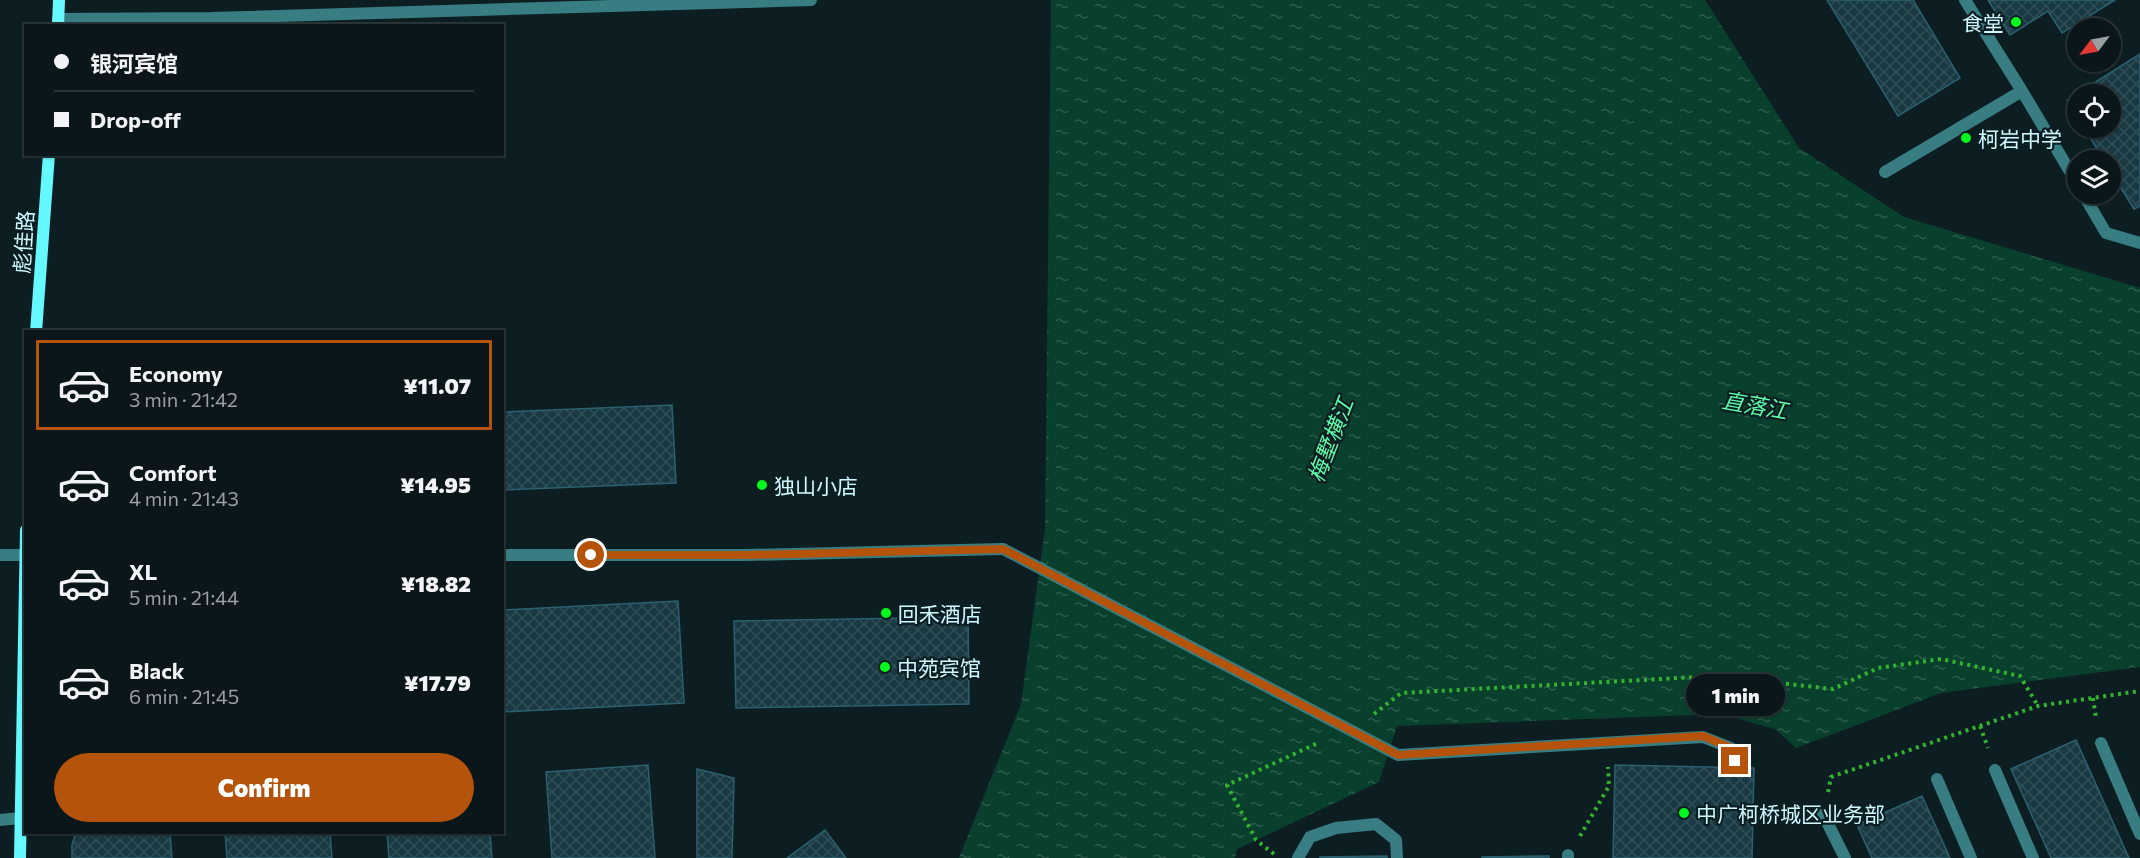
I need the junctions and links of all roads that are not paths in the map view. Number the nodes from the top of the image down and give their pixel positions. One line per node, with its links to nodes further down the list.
1 (59, 0): 4 (street)
2 (811, 0): 4 (street)
3 (1965, 0): 5 (street)
4 (58, 22)
5 (2022, 92): 7 (street); 8 (street)
6 (49, 156): 11 (street, 彪佳路)
7 (2067, 167)
8 (1885, 172)
9 (2089, 204): 10 (street)
10 (2140, 243)
11 (36, 330)
12 (0, 555): 13 (street)
13 (24, 555)
14 (504, 555): 17 (street)
15 (24, 608): 21 (street)
16 (2101, 743): 23 (street)
17 (1735, 761)
18 (1995, 770): 29 (street)
19 (1937, 779): 28 (street)
20 (1823, 813): 27 (street)
21 (20, 818): 22 (street); 24 (street)
22 (0, 820)
23 (2140, 834)
24 (20, 858)
25 (1298, 858): 26 (street)
26 (1397, 858)
27 (1845, 858)
28 (1971, 858)
29 (2033, 858)

